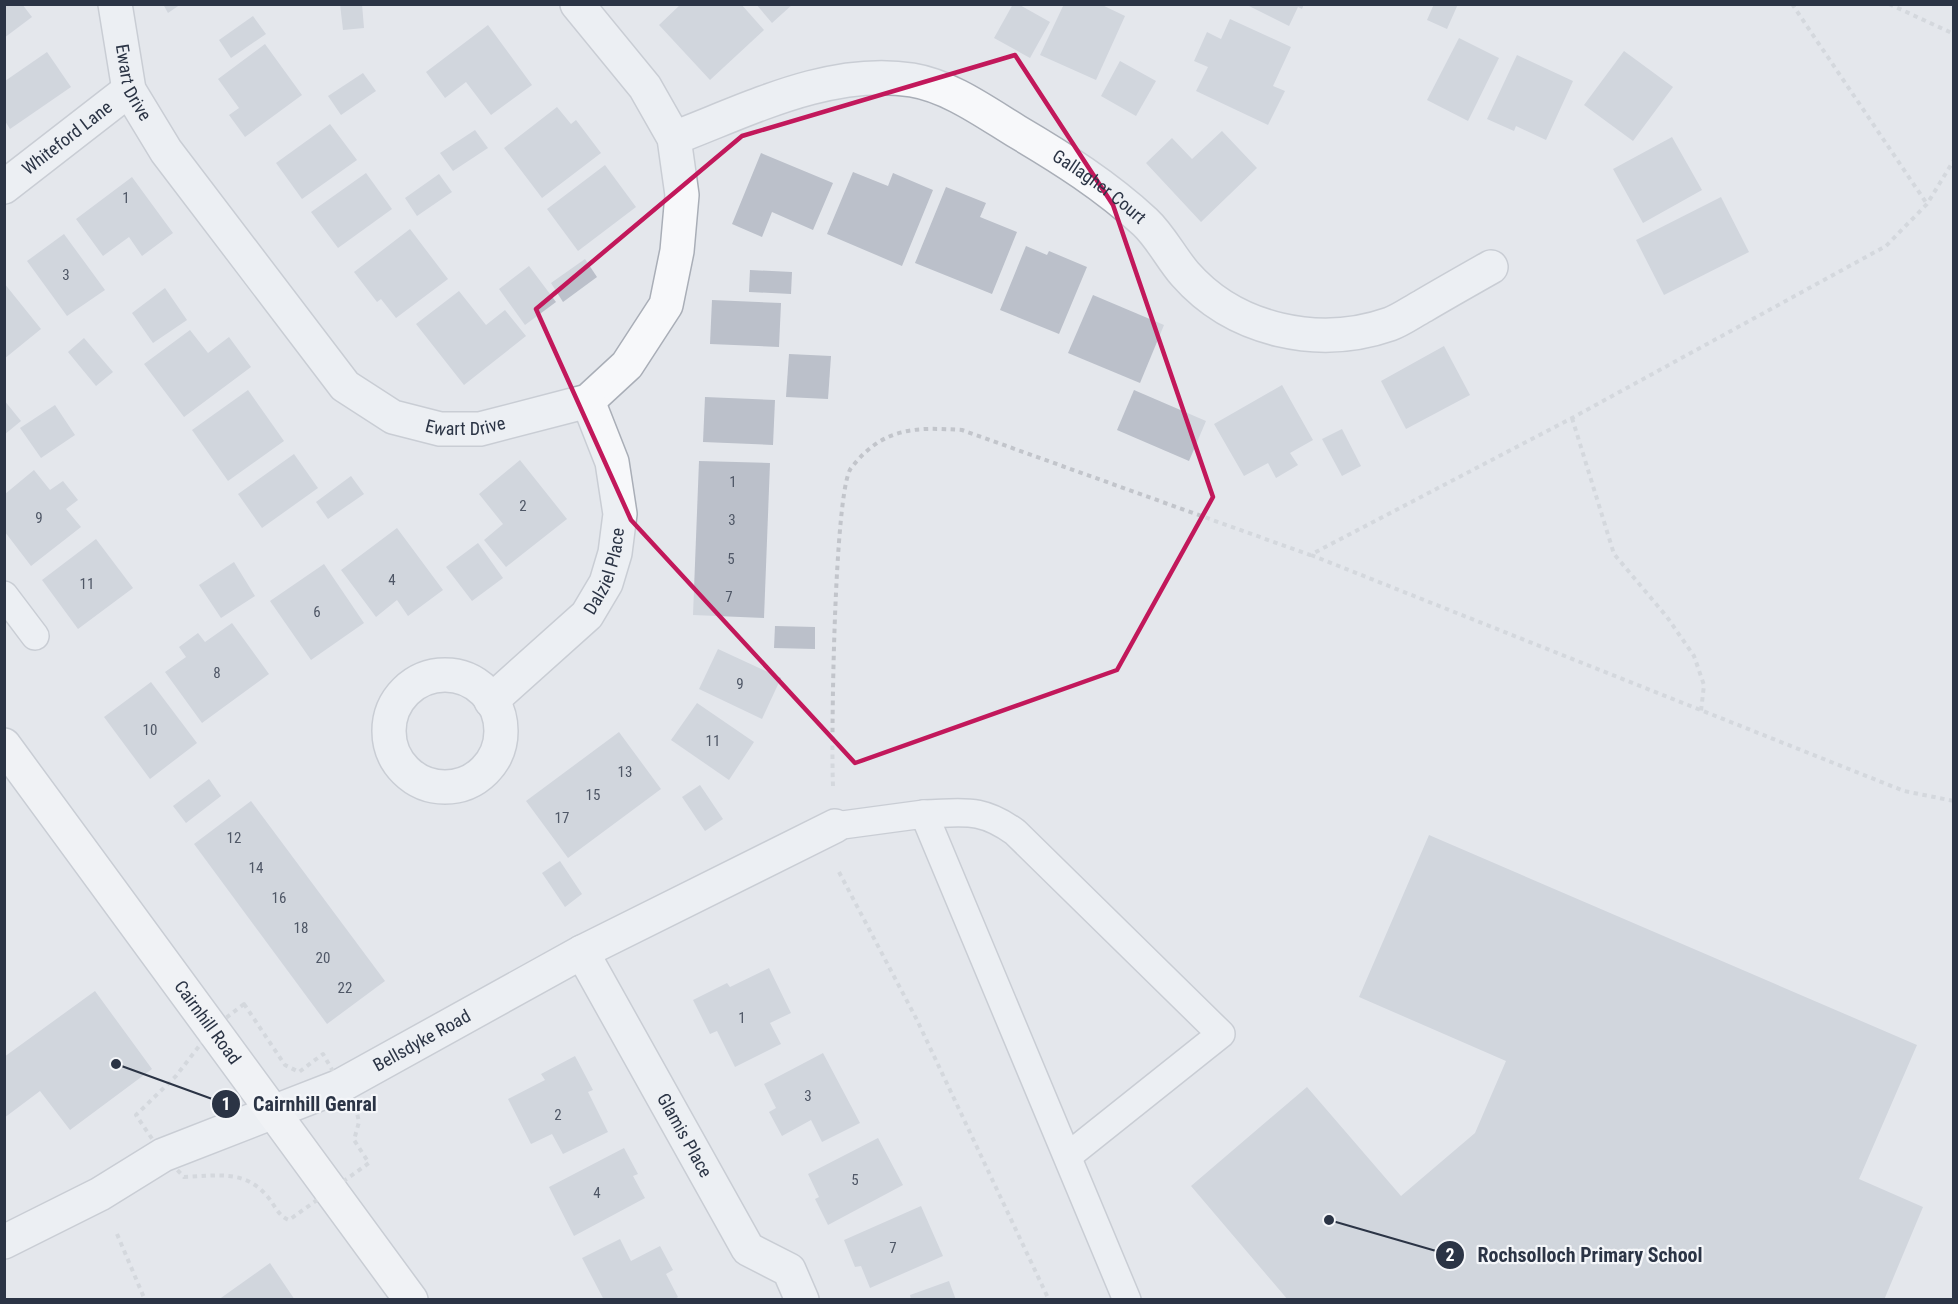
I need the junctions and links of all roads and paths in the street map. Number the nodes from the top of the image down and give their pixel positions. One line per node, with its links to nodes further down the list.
1 (115, 4): 6 (street, Ewart Drive)
2 (577, 4): 7 (street, Ewart Drive)
3 (1792, 4): 10 (path)
4 (1889, 4): 5 (path)
5 (1953, 34)
6 (129, 90): 9 (street, Whiteford Lane); 12 (street, Ewart Drive)
7 (674, 138): 11 (street, Gallagher Court); 12 (street, Ewart Drive)
8 (1953, 160): 10 (path)
9 (4, 188)
10 (1927, 204): 13 (path)
11 (1491, 267)
12 (588, 401): 17 (street, Dalziel Place)
13 (1572, 418): 14 (path); 18 (path)
14 (1311, 555): 18 (path); 22 (path)
15 (4, 595): 16 (lane)
16 (35, 636)
17 (491, 701)
18 (1701, 711): 20 (path)
19 (4, 745): 25 (main road, Cairnhill Road)
20 (1953, 801)
21 (924, 814): 22 (lane); 26 (lane); 26 (lane)
22 (835, 826): 23 (street, Bellsdyke Road)
23 (788, 848): 24 (street, Bellsdyke Road); 32 (path)
24 (582, 952): 25 (street, Bellsdyke Road); 31 (street, Glamis Place)
25 (274, 1113): 27 (street, Bellsdyke Road); 30 (main road, Cairnhill Road)
26 (1068, 1156): 33 (lane)
27 (100, 1194): 28 (street, Bellsdyke Road); 29 (path)
28 (4, 1242)
29 (144, 1299)
30 (411, 1299)
31 (802, 1299)
32 (1048, 1299)
33 (1127, 1299)

